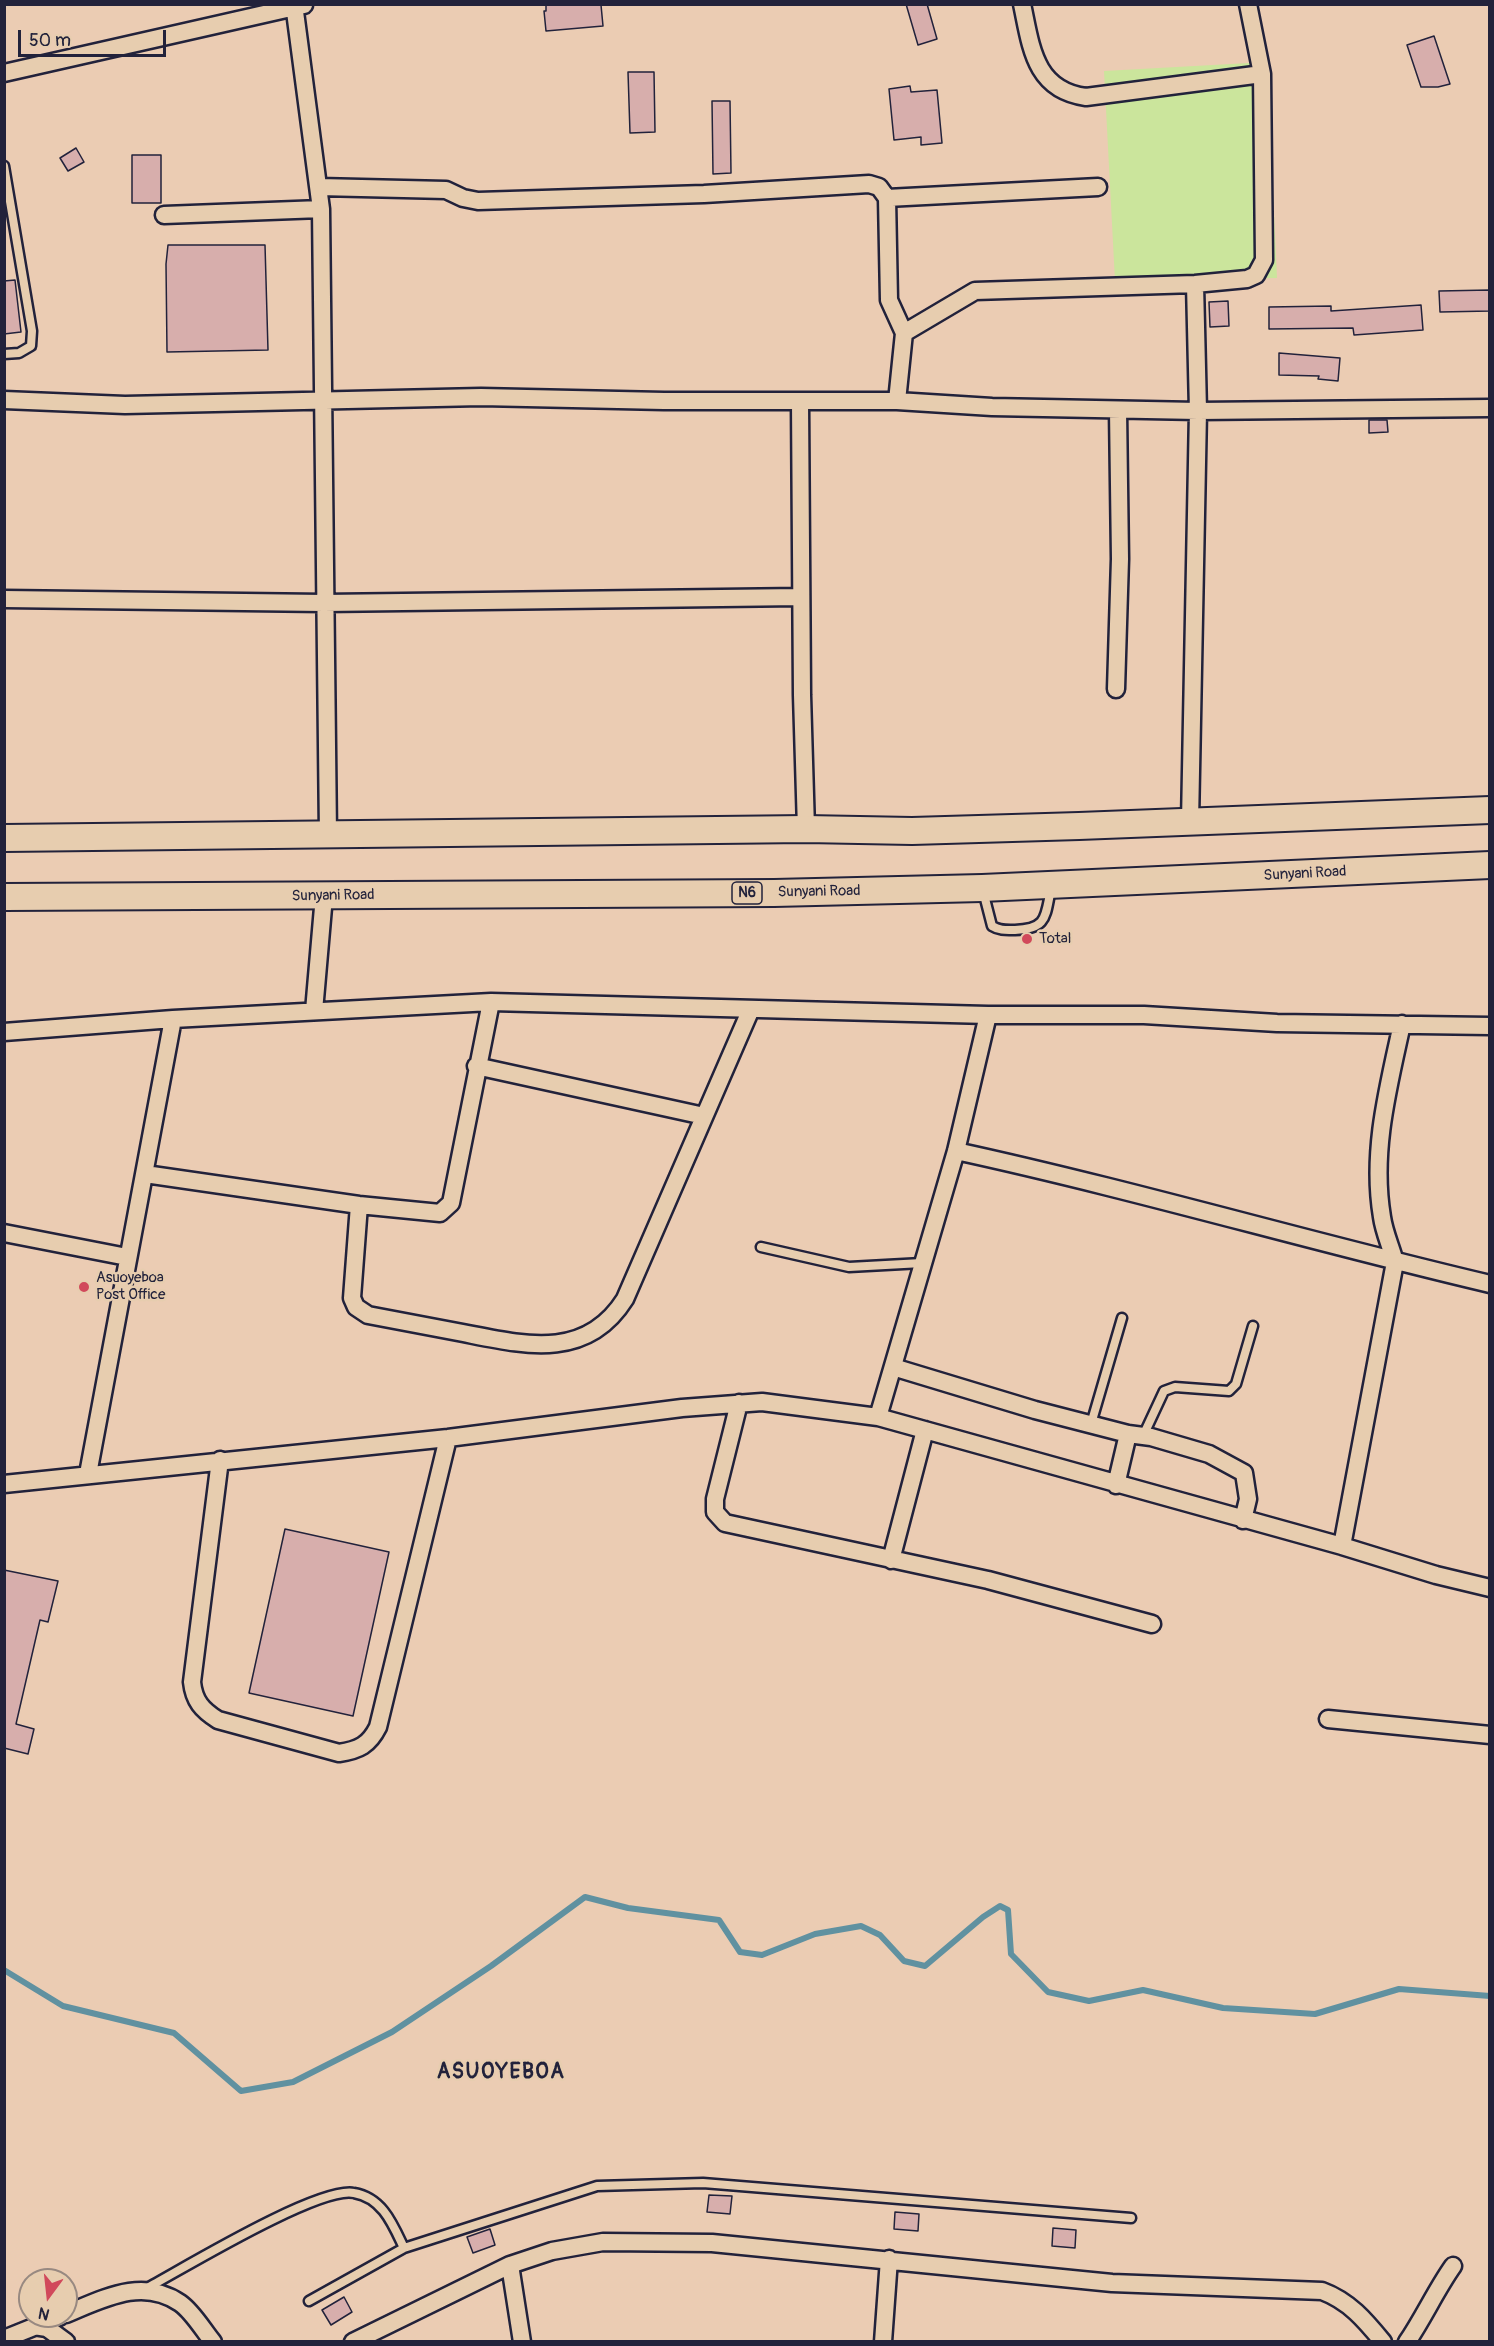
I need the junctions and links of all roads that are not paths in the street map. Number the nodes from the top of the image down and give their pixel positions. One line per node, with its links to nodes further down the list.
1 (1022, 4): 5 (street)
2 (1248, 4): 5 (street)
3 (298, 5): 4 (street); 7 (street)
4 (4, 73)
5 (1262, 74): 12 (street)
6 (4, 166): 14 (lane)
7 (319, 187): 9 (street); 10 (street)
8 (1098, 187): 9 (street)
9 (887, 198): 13 (street)
10 (321, 209): 11 (street); 16 (street)
11 (164, 215)
12 (1195, 284): 13 (street); 21 (street)
13 (904, 333): 17 (street)
14 (4, 354)
15 (4, 400): 16 (street)
16 (324, 400): 18 (street); 24 (street)
17 (897, 401): 18 (street); 20 (street)
18 (800, 402): 22 (street)
19 (1490, 408): 21 (street)
20 (1118, 410): 21 (street); 25 (street)
21 (1198, 411): 27 (street)
22 (800, 597): 24 (street); 28 (street)
23 (4, 599): 24 (street)
24 (324, 603): 29 (street)
25 (1116, 689)
26 (1490, 810): 27 (main road)
27 (1190, 822): 28 (main road)
28 (806, 829): 29 (main road)
29 (328, 835): 30 (main road)
30 (4, 838)
31 (1490, 865): 32 (main road, Sunyani Road / N6)
32 (1051, 885): 33 (main road, Sunyani Road / N6); 33 (lane)
33 (982, 888): 34 (main road, Sunyani Road / N6)
34 (324, 896): 35 (main road, Sunyani Road / N6); 38 (street)
35 (4, 897)
36 (491, 1002): 37 (street); 38 (street); 44 (street)
37 (751, 1009): 39 (street); 45 (street)
38 (314, 1011): 40 (street)
39 (988, 1015): 41 (street); 46 (street)
40 (174, 1019): 43 (street); 47 (street)
41 (1402, 1024): 42 (street); 52 (street)
42 (1490, 1026)
43 (4, 1032)
44 (476, 1066): 45 (street); 48 (street)
45 (704, 1116): 48 (street)
46 (956, 1151): 52 (street); 53 (street)
47 (145, 1174): 48 (street); 51 (street)
48 (359, 1205)
49 (4, 1233): 51 (street)
50 (761, 1247): 53 (lane)
51 (127, 1257): 65 (street)
52 (1395, 1262): 54 (street); 69 (street)
53 (922, 1263): 57 (street)
54 (1490, 1284)
55 (1122, 1318): 60 (lane)
56 (1253, 1326): 62 (lane)
57 (893, 1367): 59 (street); 60 (street)
58 (740, 1404): 59 (street); 63 (street); 70 (street)
59 (878, 1417): 61 (street)
60 (1091, 1424): 62 (street)
61 (925, 1430): 67 (street); 70 (street)
62 (1136, 1435): 67 (street); 68 (street)
63 (448, 1438): 64 (street); 64 (street)
64 (220, 1460): 65 (street)
65 (88, 1474): 66 (street)
66 (4, 1484)
67 (1116, 1485): 68 (street)
68 (1243, 1520): 69 (street)
69 (1342, 1546): 71 (street)
70 (891, 1560): 72 (street)
71 (1490, 1588)
72 (1152, 1624)
73 (1328, 1719): 74 (street)
74 (1490, 1735)
75 (1131, 2218): 76 (lane)
76 (404, 2248): 80 (lane); 81 (lane)
77 (889, 2259): 78 (street); 90 (street); 91 (street)
78 (510, 2265): 88 (street); 89 (street)
79 (1453, 2266): 92 (street)
80 (145, 2289): 82 (street); 87 (street)
81 (309, 2301)
82 (78, 2309)
83 (29, 2328): 85 (street)
84 (47, 2328): 86 (street)
85 (4, 2339)
86 (66, 2342)
87 (213, 2342)
88 (353, 2342)
89 (522, 2342)
90 (884, 2342)
91 (1383, 2342)
92 (1407, 2342)

